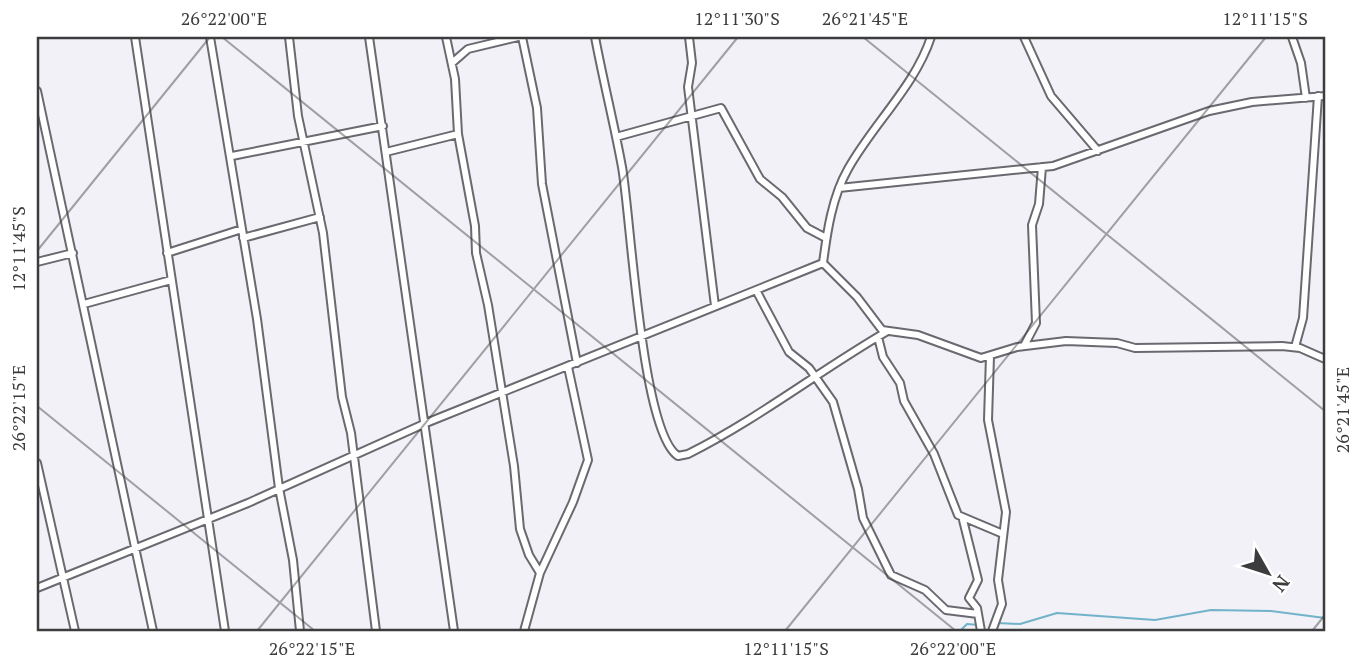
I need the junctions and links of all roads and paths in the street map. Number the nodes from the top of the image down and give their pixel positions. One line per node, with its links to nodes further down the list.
1 (135, 37): 31 (street)
2 (210, 37): 23 (street)
3 (289, 37): 20 (street)
4 (369, 37): 17 (street)
5 (446, 37): 12 (street)
6 (520, 37): 12 (street); 45 (street)
7 (595, 37): 19 (street)
8 (689, 37): 16 (street)
9 (931, 37): 25 (street)
10 (1024, 37): 21 (street)
11 (1292, 37): 15 (street)
12 (452, 63): 18 (street)
13 (37, 91): 30 (street)
14 (1322, 96): 15 (street); 42 (street)
15 (1306, 97): 21 (street)
16 (691, 118): 19 (street); 29 (street); 37 (street)
17 (383, 126): 20 (street); 22 (street)
18 (458, 134): 22 (street); 48 (street)
19 (616, 137): 39 (street)
20 (304, 142): 23 (street); 26 (street)
21 (1098, 151): 24 (street)
22 (386, 152): 49 (street)
23 (232, 156): 27 (street)
24 (1042, 167): 25 (street); 41 (street)
25 (839, 188): 29 (street)
26 (320, 218): 28 (street); 50 (street)
27 (242, 229): 28 (street); 31 (street)
28 (243, 238): 52 (street)
29 (826, 239): 33 (street)
30 (73, 253): 32 (street); 36 (street)
31 (167, 253): 34 (street)
32 (37, 262)
33 (822, 263): 35 (street); 38 (street)
34 (171, 280): 36 (street); 53 (street)
35 (756, 290): 37 (street); 47 (street)
36 (84, 304): 56 (street)
37 (715, 306): 39 (street)
38 (886, 332): 40 (street); 43 (street)
39 (642, 335): 45 (street); 47 (street)
40 (878, 337): 47 (street); 54 (street)
41 (1024, 346): 42 (street); 43 (street)
42 (1295, 347): 44 (street)
43 (990, 356): 55 (street)
44 (1325, 359)
45 (577, 363): 46 (street)
46 (568, 366): 48 (street); 57 (street)
47 (815, 375): 60 (street)
48 (500, 394): 49 (street); 57 (street)
49 (426, 423): 50 (street); 66 (street)
50 (352, 456): 52 (street); 65 (street)
51 (37, 463): 58 (street)
52 (279, 488): 53 (street); 64 (street)
53 (209, 517): 56 (street); 63 (street)
54 (963, 520): 55 (street); 60 (street)
55 (1003, 534): 69 (street)
56 (136, 546): 58 (street); 62 (street)
57 (540, 573): 67 (street)
58 (63, 577): 59 (street); 61 (street)
59 (37, 588)
60 (978, 614): 68 (street)
61 (75, 631)
62 (153, 631)
63 (225, 631)
64 (300, 631)
65 (376, 631)
66 (454, 631)
67 (524, 631)
68 (981, 631)
69 (992, 631)

